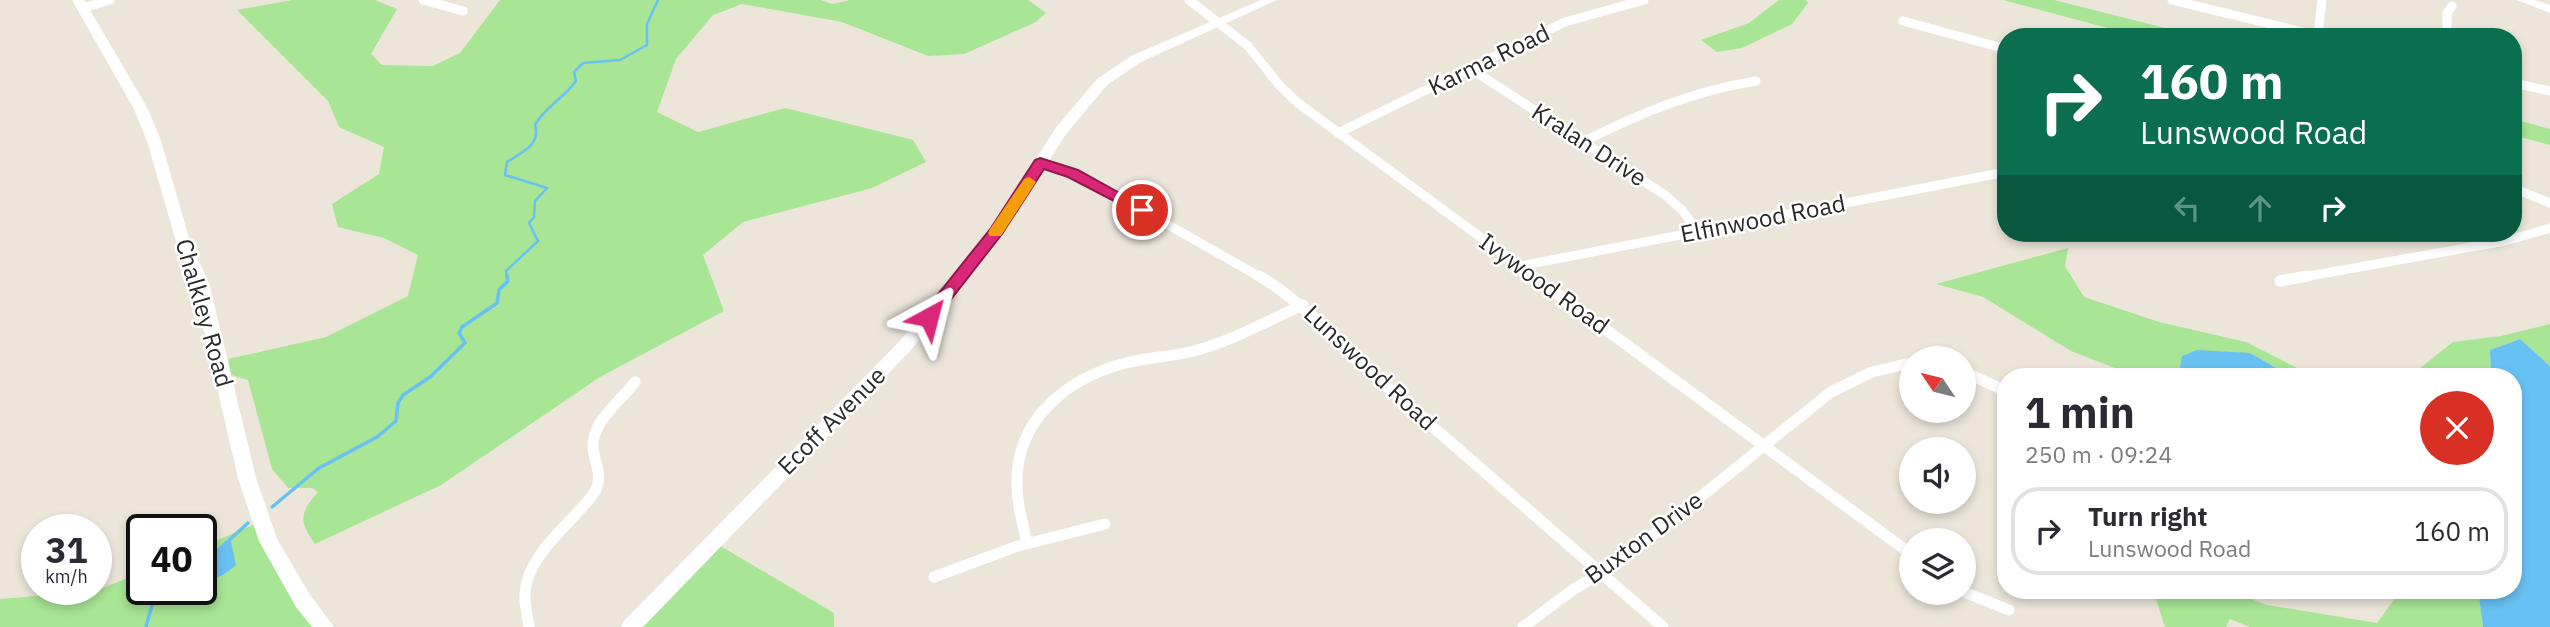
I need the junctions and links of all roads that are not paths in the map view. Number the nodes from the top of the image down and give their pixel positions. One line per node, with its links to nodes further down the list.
1 (110, 0): 10 (street)
2 (423, 0): 13 (street)
3 (1189, 0): 15 (street, Ivywood Road)
4 (1271, 0): 15 (street, Ecoff Avenue)
5 (1644, 0): 20 (street, Karma Road)
6 (2172, 0): 9 (street)
7 (2322, 0): 17 (street)
8 (2523, 0): 12 (street)
9 (2197, 3): 16 (street)
10 (80, 4): 49 (street, Chalkley Road)
11 (2452, 6): 18 (street)
12 (2550, 9)
13 (463, 11)
14 (1903, 21): 19 (street)
15 (1220, 22): 24 (street, Ivywood Road); 26 (street, Ecoff Avenue)
16 (2291, 28)
17 (2321, 28)
18 (2447, 28)
19 (1997, 47)
20 (1471, 69): 24 (street, Karma Road); 25 (street, Kralan Drive)
21 (1756, 81): 25 (street)
22 (2522, 85): 23 (street)
23 (2550, 91)
24 (1338, 133): 34 (street, Ivywood Road)
25 (1585, 141): 31 (street, Kralan Drive)
26 (1040, 163): 36 (street, Lunswood Road); 51 (street, Ecoff Avenue)
27 (1997, 174): 31 (street, Elfinwood Road)
28 (2522, 192): 29 (street)
29 (2550, 203)
30 (2550, 228): 32 (street)
31 (1697, 231): 34 (street, Elfinwood Road)
32 (2522, 236)
33 (2499, 242): 35 (street)
34 (1520, 265): 41 (street, Ivywood Road)
35 (2280, 281)
36 (1303, 305): 43 (street); 45 (street, Lunswood Road)
37 (1899, 366): 41 (street, Buxton Drive)
38 (1976, 377): 40 (street)
39 (635, 382): 50 (street)
40 (1997, 387)
41 (1764, 447): 44 (street, Ivywood Road); 45 (street, Buxton Drive)
42 (1105, 524): 43 (street)
43 (1027, 542): 46 (street)
44 (1899, 545)
45 (1601, 573): 52 (street, Buxton Drive); 53 (street, Lunswood Road)
46 (934, 577)
47 (1976, 597): 48 (street)
48 (2009, 610)
49 (324, 627)
50 (529, 627)
51 (631, 627)
52 (1522, 627)
53 (1663, 627)

